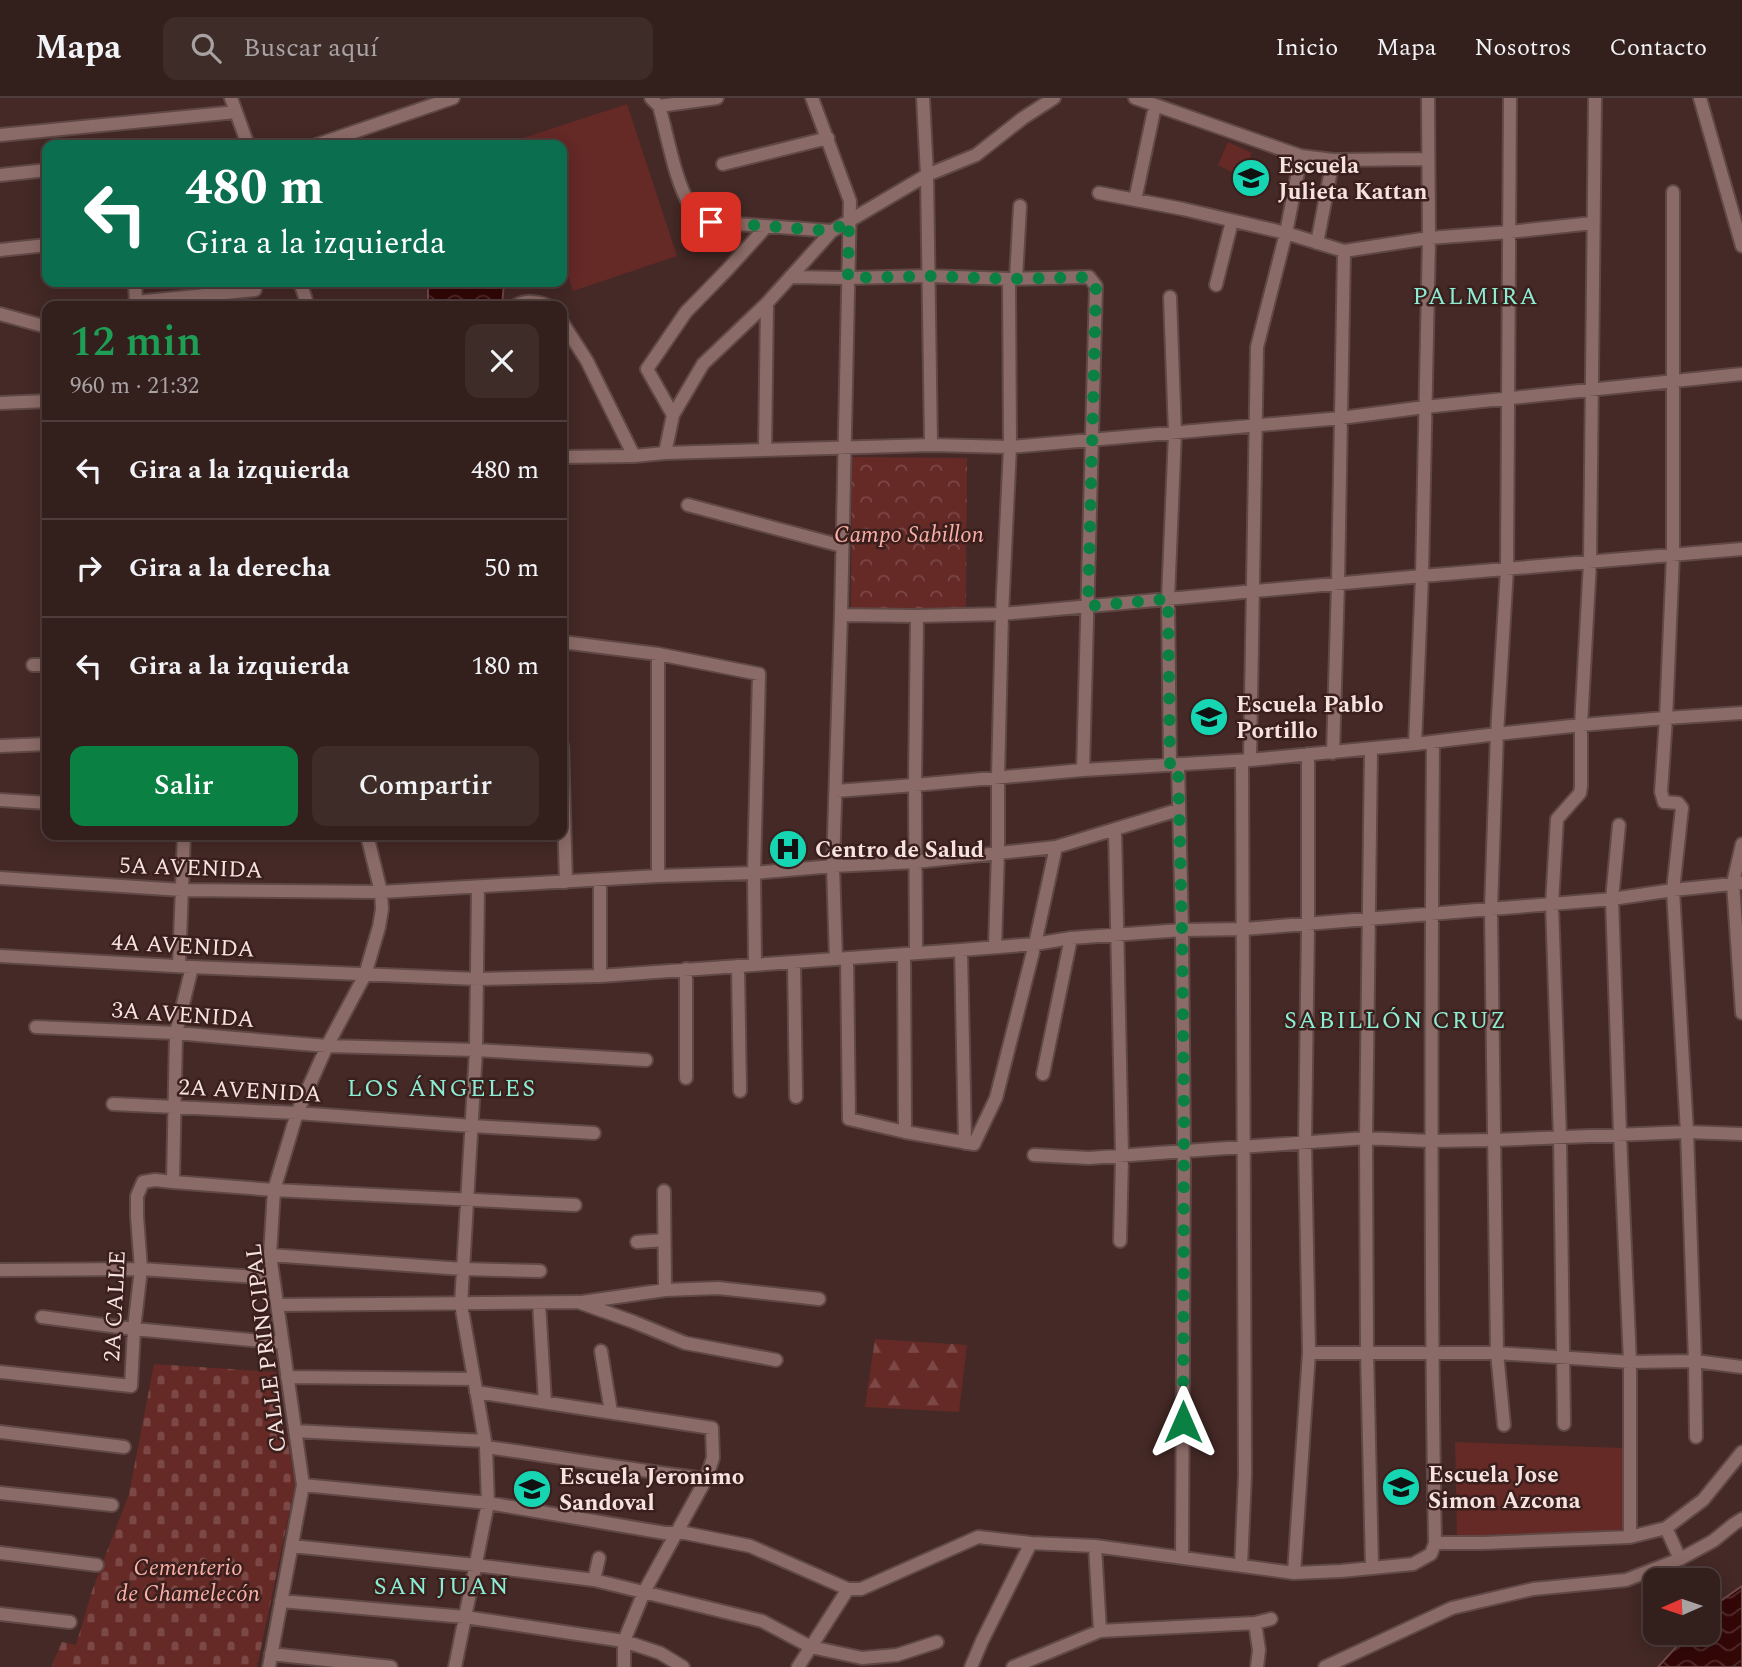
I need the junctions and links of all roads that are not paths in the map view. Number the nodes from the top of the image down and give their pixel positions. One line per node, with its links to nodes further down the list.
1 (231, 98): 14 (street)
2 (453, 98): 18 (street)
3 (717, 98): 12 (street)
4 (812, 98): 16 (street)
5 (923, 98): 25 (street)
6 (1054, 98): 25 (street)
7 (1135, 98): 13 (street)
8 (1428, 98): 20 (street)
9 (1510, 98): 35 (street)
10 (1595, 98): 32 (street)
11 (1700, 98): 40 (street)
12 (655, 102): 33 (street)
13 (1156, 106): 19 (street); 28 (street)
14 (236, 113): 15 (street); 17 (street)
15 (0, 135)
16 (828, 138): 22 (street); 30 (street)
17 (246, 140)
18 (331, 140)
19 (1301, 156): 21 (street); 36 (street)
20 (1428, 159): 21 (street); 37 (street)
21 (1333, 160): 38 (street)
22 (723, 164)
23 (42, 171): 24 (street)
24 (0, 175)
25 (927, 175): 30 (street); 43 (street)
26 (1673, 192): 56 (street)
27 (1099, 193): 28 (street)
28 (1135, 200): 31 (street)
29 (1020, 206): 46 (street)
30 (849, 221): 34 (street); 45 (street)
31 (1231, 221): 36 (street); 47 (street)
32 (1593, 223): 35 (street); 57 (street)
33 (765, 227): 34 (street); 62 (street)
34 (832, 231): 44 (street)
35 (1510, 232): 37 (street); 58 (street)
36 (1286, 233): 38 (street); 64 (street)
37 (1429, 238): 42 (street); 61 (street)
38 (1317, 243): 42 (street)
39 (42, 246): 41 (street)
40 (1742, 246)
41 (0, 250)
42 (1344, 251): 63 (street)
43 (929, 276): 45 (street); 46 (street); 67 (street)
44 (790, 277): 45 (street); 51 (street)
45 (848, 278): 68 (street)
46 (1012, 279): 66 (street); 69 (street)
47 (1216, 285)
48 (255, 290): 50 (street)
49 (1171, 297): 65 (street)
50 (162, 301)
51 (767, 303): 62 (street); 70 (street)
52 (0, 314): 53 (street)
53 (42, 326)
54 (567, 330): 72 (street)
55 (1742, 374): 56 (street)
56 (1673, 381): 57 (street); 77 (street)
57 (1593, 389): 58 (street); 78 (street)
58 (1509, 398): 61 (street); 79 (street)
59 (42, 401): 60 (street)
60 (0, 403)
61 (1425, 407): 63 (street); 80 (street)
62 (673, 415): 71 (street)
63 (1341, 418): 64 (street); 81 (street)
64 (1256, 424): 65 (street); 82 (street)
65 (1175, 433): 66 (street); 83 (street)
66 (1093, 440): 69 (street); 84 (street)
67 (931, 445): 68 (street); 69 (street)
68 (844, 447): 70 (street); 75 (street)
69 (1010, 447): 85 (street)
70 (765, 450): 71 (street)
71 (665, 453): 72 (street)
72 (634, 456): 73 (street)
73 (567, 457)
74 (688, 505): 75 (street)
75 (842, 546): 86 (street)
76 (1742, 549): 77 (street)
77 (1673, 555): 78 (street); 93 (street)
78 (1590, 562): 79 (street); 94 (street)
79 (1507, 569): 80 (street); 95 (street)
80 (1422, 576): 81 (street); 98 (street)
81 (1338, 583): 82 (street); 101 (street)
82 (1253, 591): 83 (street); 103 (street)
83 (1168, 599): 84 (street); 104 (street)
84 (1088, 606): 85 (street); 105 (street)
85 (1002, 614): 87 (street); 106 (street)
86 (841, 615): 87 (street); 108 (street)
87 (917, 616): 107 (street)
88 (567, 643): 89 (street)
89 (658, 654): 122 (street); 123 (street)
90 (33, 664): 91 (street)
91 (42, 665)
92 (1742, 713): 93 (street)
93 (1666, 718): 94 (street); 130 (street)
94 (1581, 725): 95 (street); 133 (street)
95 (1497, 734): 96 (street); 134 (street)
96 (1433, 742): 98 (street); 135 (street)
97 (42, 744): 99 (street)
98 (1415, 744): 100 (street)
99 (0, 747)
100 (1371, 749): 101 (street); 136 (street)
101 (1333, 752): 102 (street)
102 (1308, 754): 103 (street); 137 (street)
103 (1246, 761): 104 (street); 138 (street)
104 (1174, 764): 105 (street); 111 (street)
105 (1083, 769): 106 (street)
106 (998, 777): 107 (street); 119 (street)
107 (915, 785): 108 (street); 120 (street)
108 (836, 791): 121 (street)
109 (0, 800): 110 (street)
110 (42, 803)
111 (1178, 810): 113 (street, 5A AVENIDA); 139 (street)
112 (1619, 825): 132 (street)
113 (1115, 830): 118 (street, 5A AVENIDA); 140 (street)
114 (184, 840): 129 (street)
115 (368, 840): 131 (street, CALLE PRINCIPAL)
116 (565, 840): 126 (street)
117 (1742, 844): 127 (street)
118 (1056, 847): 119 (street, 5A AVENIDA); 142 (street)
119 (998, 852): 120 (street, 5A AVENIDA); 143 (street)
120 (916, 862): 121 (street, 5A AVENIDA); 145 (street)
121 (833, 866): 122 (street, 5A AVENIDA); 147 (street)
122 (754, 873): 123 (street, 5A AVENIDA); 149 (street)
123 (658, 876): 125 (street, 5A AVENIDA)
124 (0, 878): 129 (street, 5A AVENIDA)
125 (600, 880): 126 (street, 5A AVENIDA); 154 (street)
126 (566, 882): 128 (street, 5A AVENIDA)
127 (1737, 883): 130 (street, 4A AVENIDA); 156 (street)
128 (478, 887): 131 (street, 5A AVENIDA); 155 (street)
129 (181, 890): 131 (street, 5A AVENIDA); 150 (street)
130 (1673, 890): 132 (street, 4A AVENIDA); 171 (street)
131 (380, 892): 153 (street, CALLE PRINCIPAL)
132 (1612, 900): 133 (street, 4A AVENIDA); 174 (street)
133 (1552, 904): 134 (street, 4A AVENIDA); 176 (street)
134 (1490, 909): 135 (street, 4A AVENIDA); 177 (street)
135 (1432, 913): 136 (street, 4A AVENIDA); 178 (street)
136 (1370, 918): 137 (street, 4A AVENIDA); 175 (street)
137 (1308, 923): 138 (street, 4A AVENIDA); 180 (street)
138 (1244, 929): 139 (street, 4A AVENIDA); 181 (street)
139 (1182, 930): 140 (street, 4A AVENIDA); 182 (street)
140 (1118, 936): 141 (street, 4A AVENIDA); 184 (street)
141 (1071, 938): 142 (street, 4A AVENIDA); 162 (street)
142 (1035, 944): 143 (street, 4A AVENIDA); 179 (street)
143 (995, 946): 144 (street, 4A AVENIDA)
144 (961, 950): 145 (street, 4A AVENIDA); 179 (street)
145 (910, 954): 147 (street, 4A AVENIDA); 170 (street)
146 (0, 956): 150 (street, 4A AVENIDA)
147 (842, 959): 148 (street, 4A AVENIDA); 170 (street)
148 (794, 962): 149 (street, 4A AVENIDA); 165 (street)
149 (755, 964): 151 (street, 4A AVENIDA)
150 (186, 966): 153 (street, 4A AVENIDA); 158 (street)
151 (738, 966): 152 (street, 4A AVENIDA); 164 (street)
152 (686, 969): 154 (street, 4A AVENIDA); 163 (street)
153 (365, 975): 155 (street, 4A AVENIDA); 159 (street, CALLE PRINCIPAL)
154 (600, 976): 155 (street, 4A AVENIDA)
155 (477, 979): 160 (street)
156 (1742, 1013)
157 (36, 1027): 158 (street, 3A AVENIDA)
158 (176, 1033): 159 (street, 3A AVENIDA); 167 (street)
159 (327, 1046): 160 (street, 3A AVENIDA); 168 (street, CALLE PRINCIPAL)
160 (476, 1050): 161 (street, 3A AVENIDA); 169 (street)
161 (646, 1060)
162 (1043, 1074)
163 (686, 1078)
164 (740, 1091)
165 (796, 1097)
166 (113, 1104): 167 (street, 2A AVENIDA)
167 (174, 1108): 168 (street, 2A AVENIDA); 185 (street)
168 (297, 1113): 169 (street, 2A AVENIDA); 186 (street, CALLE PRINCIPAL)
169 (472, 1126): 172 (street, 2A AVENIDA); 188 (street)
170 (905, 1132): 179 (street)
171 (1687, 1132): 173 (street); 174 (street); 215 (street)
172 (594, 1133)
173 (1742, 1133)
174 (1620, 1134): 176 (street); 216 (street)
175 (1366, 1138): 178 (street); 180 (street); 211 (street)
176 (1560, 1138): 177 (street); 213 (street)
177 (1495, 1140): 178 (street); 212 (street)
178 (1430, 1141): 209 (street)
179 (965, 1143)
180 (1305, 1143): 181 (street); 210 (street)
181 (1244, 1147): 182 (street); 250 (street)
182 (1184, 1151): 184 (street); 246 (street)
183 (1034, 1155): 184 (street)
184 (1122, 1156): 191 (street)
185 (173, 1182): 186 (street); 194 (street, 2A CALLE)
186 (274, 1190): 188 (street); 193 (street, CALLE PRINCIPAL)
187 (664, 1191): 190 (street)
188 (467, 1201): 189 (street); 195 (street)
189 (575, 1205)
190 (664, 1240): 192 (street); 199 (street)
191 (1120, 1241)
192 (637, 1242)
193 (270, 1255): 195 (street); 198 (street, CALLE PRINCIPAL)
194 (141, 1269): 196 (street); 198 (street); 206 (street, 2A CALLE)
195 (462, 1269): 197 (street); 203 (street)
196 (0, 1270)
197 (540, 1271)
198 (272, 1279): 204 (street, CALLE PRINCIPAL)
199 (665, 1290): 200 (street); 201 (street)
200 (819, 1299)
201 (578, 1302): 202 (street); 214 (street)
202 (539, 1303): 203 (street); 221 (street)
203 (461, 1304): 204 (street); 220 (street)
204 (277, 1306): 207 (street, CALLE PRINCIPAL)
205 (42, 1317): 206 (street)
206 (134, 1329): 207 (street); 218 (street, 2A CALLE)
207 (282, 1343): 219 (street, CALLE PRINCIPAL)
208 (601, 1351): 222 (street)
209 (1431, 1352): 211 (street); 212 (street); 240 (street)
210 (1308, 1353): 211 (street); 252 (street)
211 (1367, 1353): 251 (street)
212 (1497, 1353): 213 (street); 224 (street)
213 (1563, 1358): 216 (street); 223 (street)
214 (776, 1360)
215 (1696, 1361): 216 (street); 217 (street); 227 (street)
216 (1630, 1362): 239 (street)
217 (1742, 1367)
218 (0, 1372)
219 (287, 1377): 220 (street); 225 (street, CALLE PRINCIPAL)
220 (475, 1386): 221 (street); 228 (street)
221 (545, 1402): 222 (street)
222 (611, 1412): 231 (street)
223 (1564, 1424)
224 (1504, 1425)
225 (295, 1431): 228 (street); 232 (street, CALLE PRINCIPAL)
226 (0, 1432): 229 (street)
227 (1696, 1437)
228 (486, 1444): 231 (street); 234 (street)
229 (124, 1447)
230 (1742, 1452): 237 (street)
231 (706, 1479): 238 (street)
232 (303, 1485): 234 (street); 242 (street, CALLE PRINCIPAL)
233 (0, 1493): 235 (street)
234 (488, 1503): 238 (street); 249 (street)
235 (112, 1505)
236 (1742, 1519): 247 (street)
237 (1667, 1528): 239 (street); 247 (street)
238 (675, 1534): 254 (street); 255 (street)
239 (1630, 1537): 240 (street)
240 (1435, 1543): 251 (street)
241 (1031, 1544): 243 (street); 254 (street); 272 (street)
242 (292, 1546): 249 (street); 256 (street, CALLE PRINCIPAL)
243 (1095, 1546): 246 (street); 262 (street)
244 (0, 1553): 248 (street)
245 (599, 1558): 253 (street)
246 (1182, 1558): 250 (street)
247 (1680, 1559): 275 (street)
248 (97, 1565)
249 (475, 1565): 253 (street); 258 (street)
250 (1241, 1566): 252 (street)
251 (1372, 1568): 252 (street)
252 (1294, 1573)
253 (594, 1580): 255 (street)
254 (848, 1589): 265 (street)
255 (644, 1592): 263 (street); 265 (street)
256 (281, 1601): 258 (street); 266 (street, CALLE PRINCIPAL)
257 (0, 1614): 260 (street)
258 (465, 1618): 263 (street); 268 (street)
259 (1271, 1619): 261 (street)
260 (70, 1622)
261 (1255, 1623): 262 (street); 274 (street)
262 (1100, 1631): 273 (street)
263 (624, 1641): 269 (street); 270 (street)
264 (937, 1642): 265 (street)
265 (810, 1647): 271 (street)
266 (270, 1661): 267 (street)
267 (391, 1667)
268 (454, 1667)
269 (624, 1667)
270 (683, 1667)
271 (798, 1667)
272 (971, 1667)
273 (1013, 1667)
274 (1257, 1667)
275 (1325, 1667)

